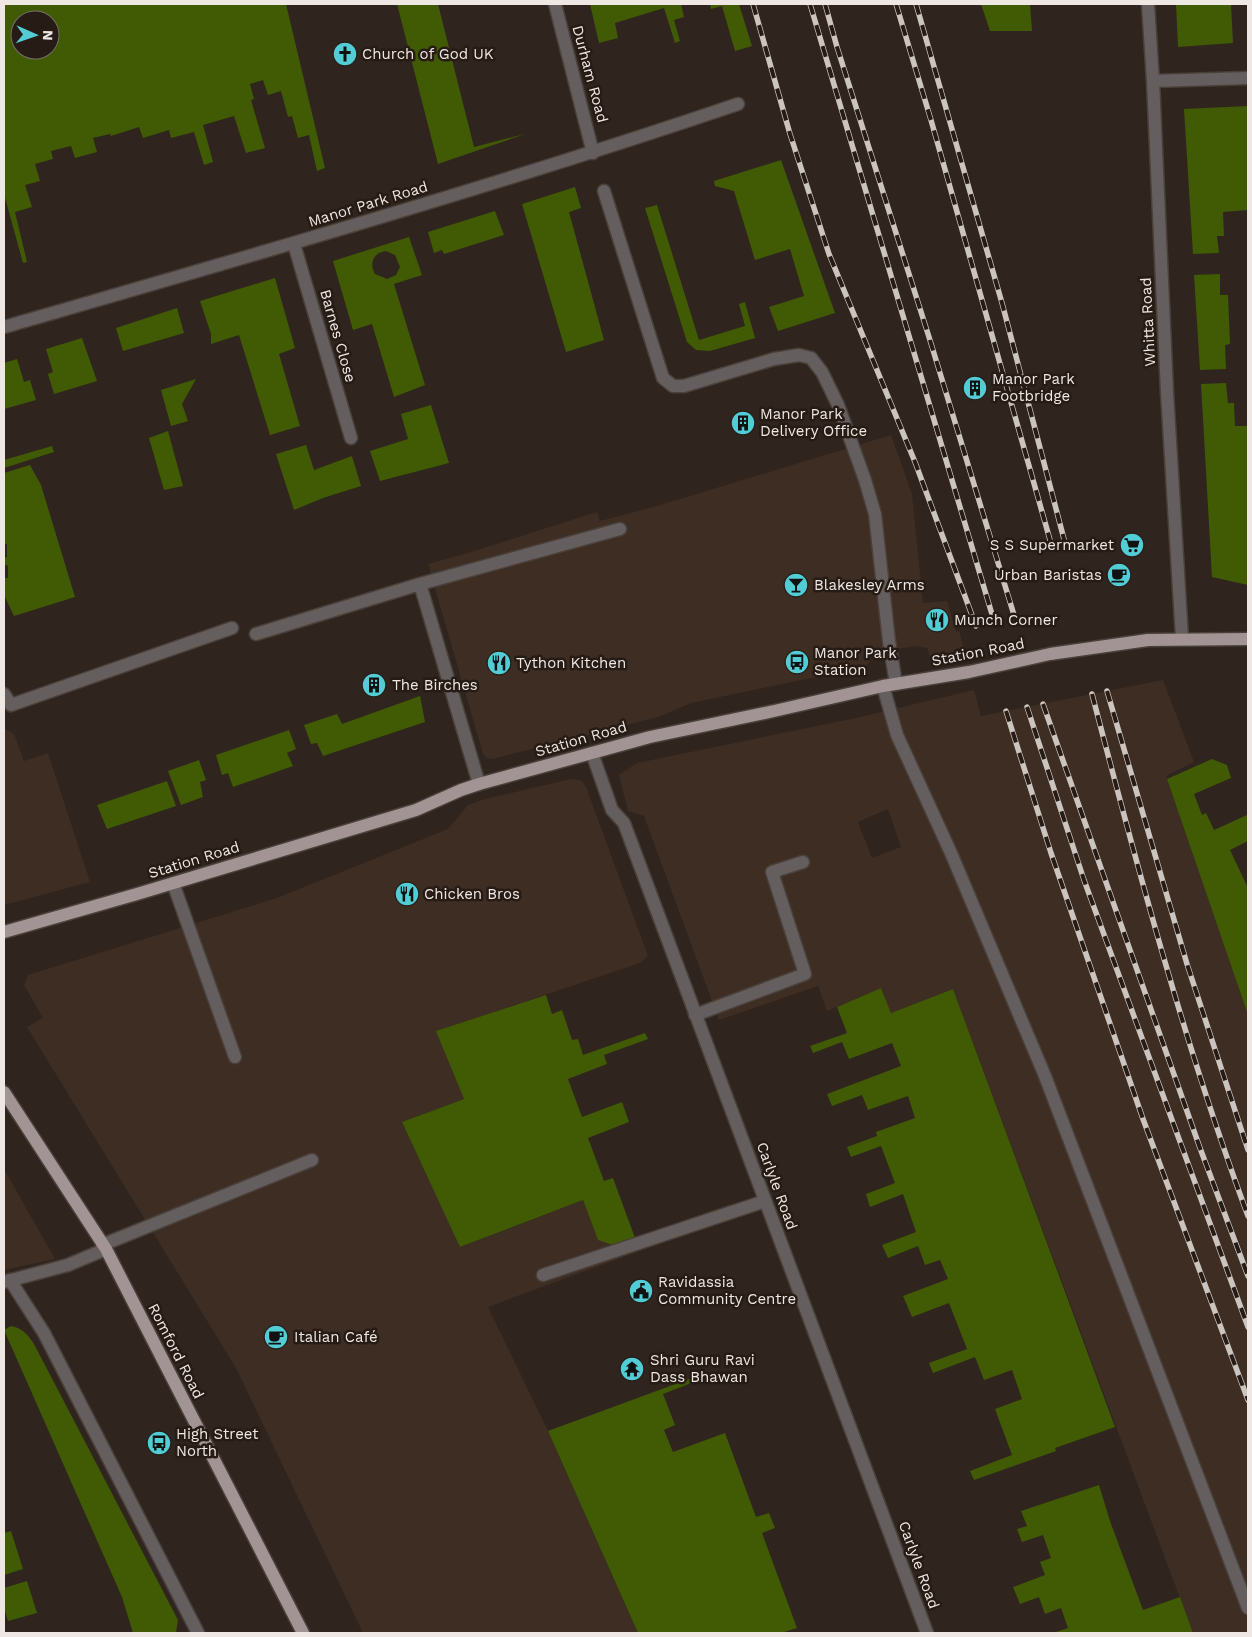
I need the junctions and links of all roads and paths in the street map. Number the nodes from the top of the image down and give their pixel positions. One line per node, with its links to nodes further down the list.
1 (555, 4): 6 (street, Durham Road)
2 (1148, 4): 4 (street, Whitta Road)
3 (1248, 78): 4 (street)
4 (1153, 81): 15 (street, Whitta Road)
5 (738, 104): 6 (street, Manor Park Road)
6 (593, 153): 8 (street, Manor Park Road)
7 (604, 191): 17 (street)
8 (294, 244): 9 (street, Manor Park Road); 10 (street, Barnes Close)
9 (4, 327)
10 (351, 438)
11 (620, 529): 12 (street)
12 (420, 584): 14 (street); 21 (street)
13 (232, 628): 19 (street)
14 (256, 634)
15 (1182, 638): 16 (main road, Station Road); 17 (main road, Station Road, bridge)
16 (1248, 639)
17 (896, 684): 18 (main road, Station Road)
18 (883, 686): 20 (main road, Station Road); 33 (street)
19 (4, 694)
20 (592, 752): 21 (main road, Station Road); 25 (street, Carlyle Road)
21 (479, 784): 23 (main road, Station Road)
22 (803, 862): 25 (street)
23 (173, 883): 24 (main road, Station Road); 26 (street)
24 (4, 932)
25 (695, 1014): 29 (street, Carlyle Road)
26 (235, 1057)
27 (4, 1092): 30 (main road, Romford Road)
28 (312, 1160): 30 (street)
29 (765, 1201): 31 (street); 36 (street, Carlyle Road)
30 (104, 1247): 32 (street); 35 (main road, Romford Road)
31 (543, 1275)
32 (7, 1281): 34 (street)
33 (1248, 1608)
34 (198, 1633)
35 (303, 1633)
36 (927, 1633)

